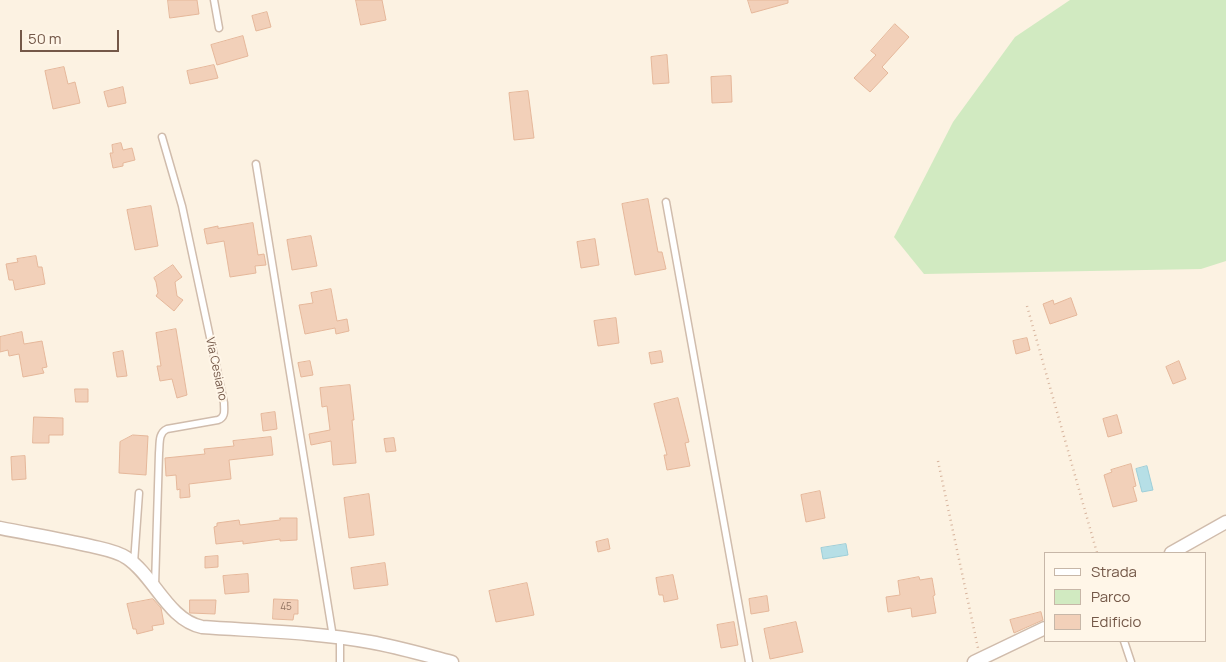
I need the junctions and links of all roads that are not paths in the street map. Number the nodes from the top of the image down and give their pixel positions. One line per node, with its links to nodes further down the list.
1 (214, 0): 2 (lane)
2 (219, 28)
3 (162, 137): 11 (lane, Via Cesiano)
4 (256, 164): 13 (lane)
5 (666, 202): 18 (lane)
6 (139, 493): 10 (lane)
7 (1226, 522): 9 (street)
8 (0, 528): 10 (street)
9 (1173, 552)
10 (134, 563): 11 (street)
11 (155, 587): 13 (street)
12 (1044, 629): 15 (street)
13 (337, 638): 16 (lane); 17 (street)
14 (1124, 642): 19 (lane)
15 (985, 659)
16 (340, 662)
17 (452, 662)
18 (749, 662)
19 (1131, 662)

